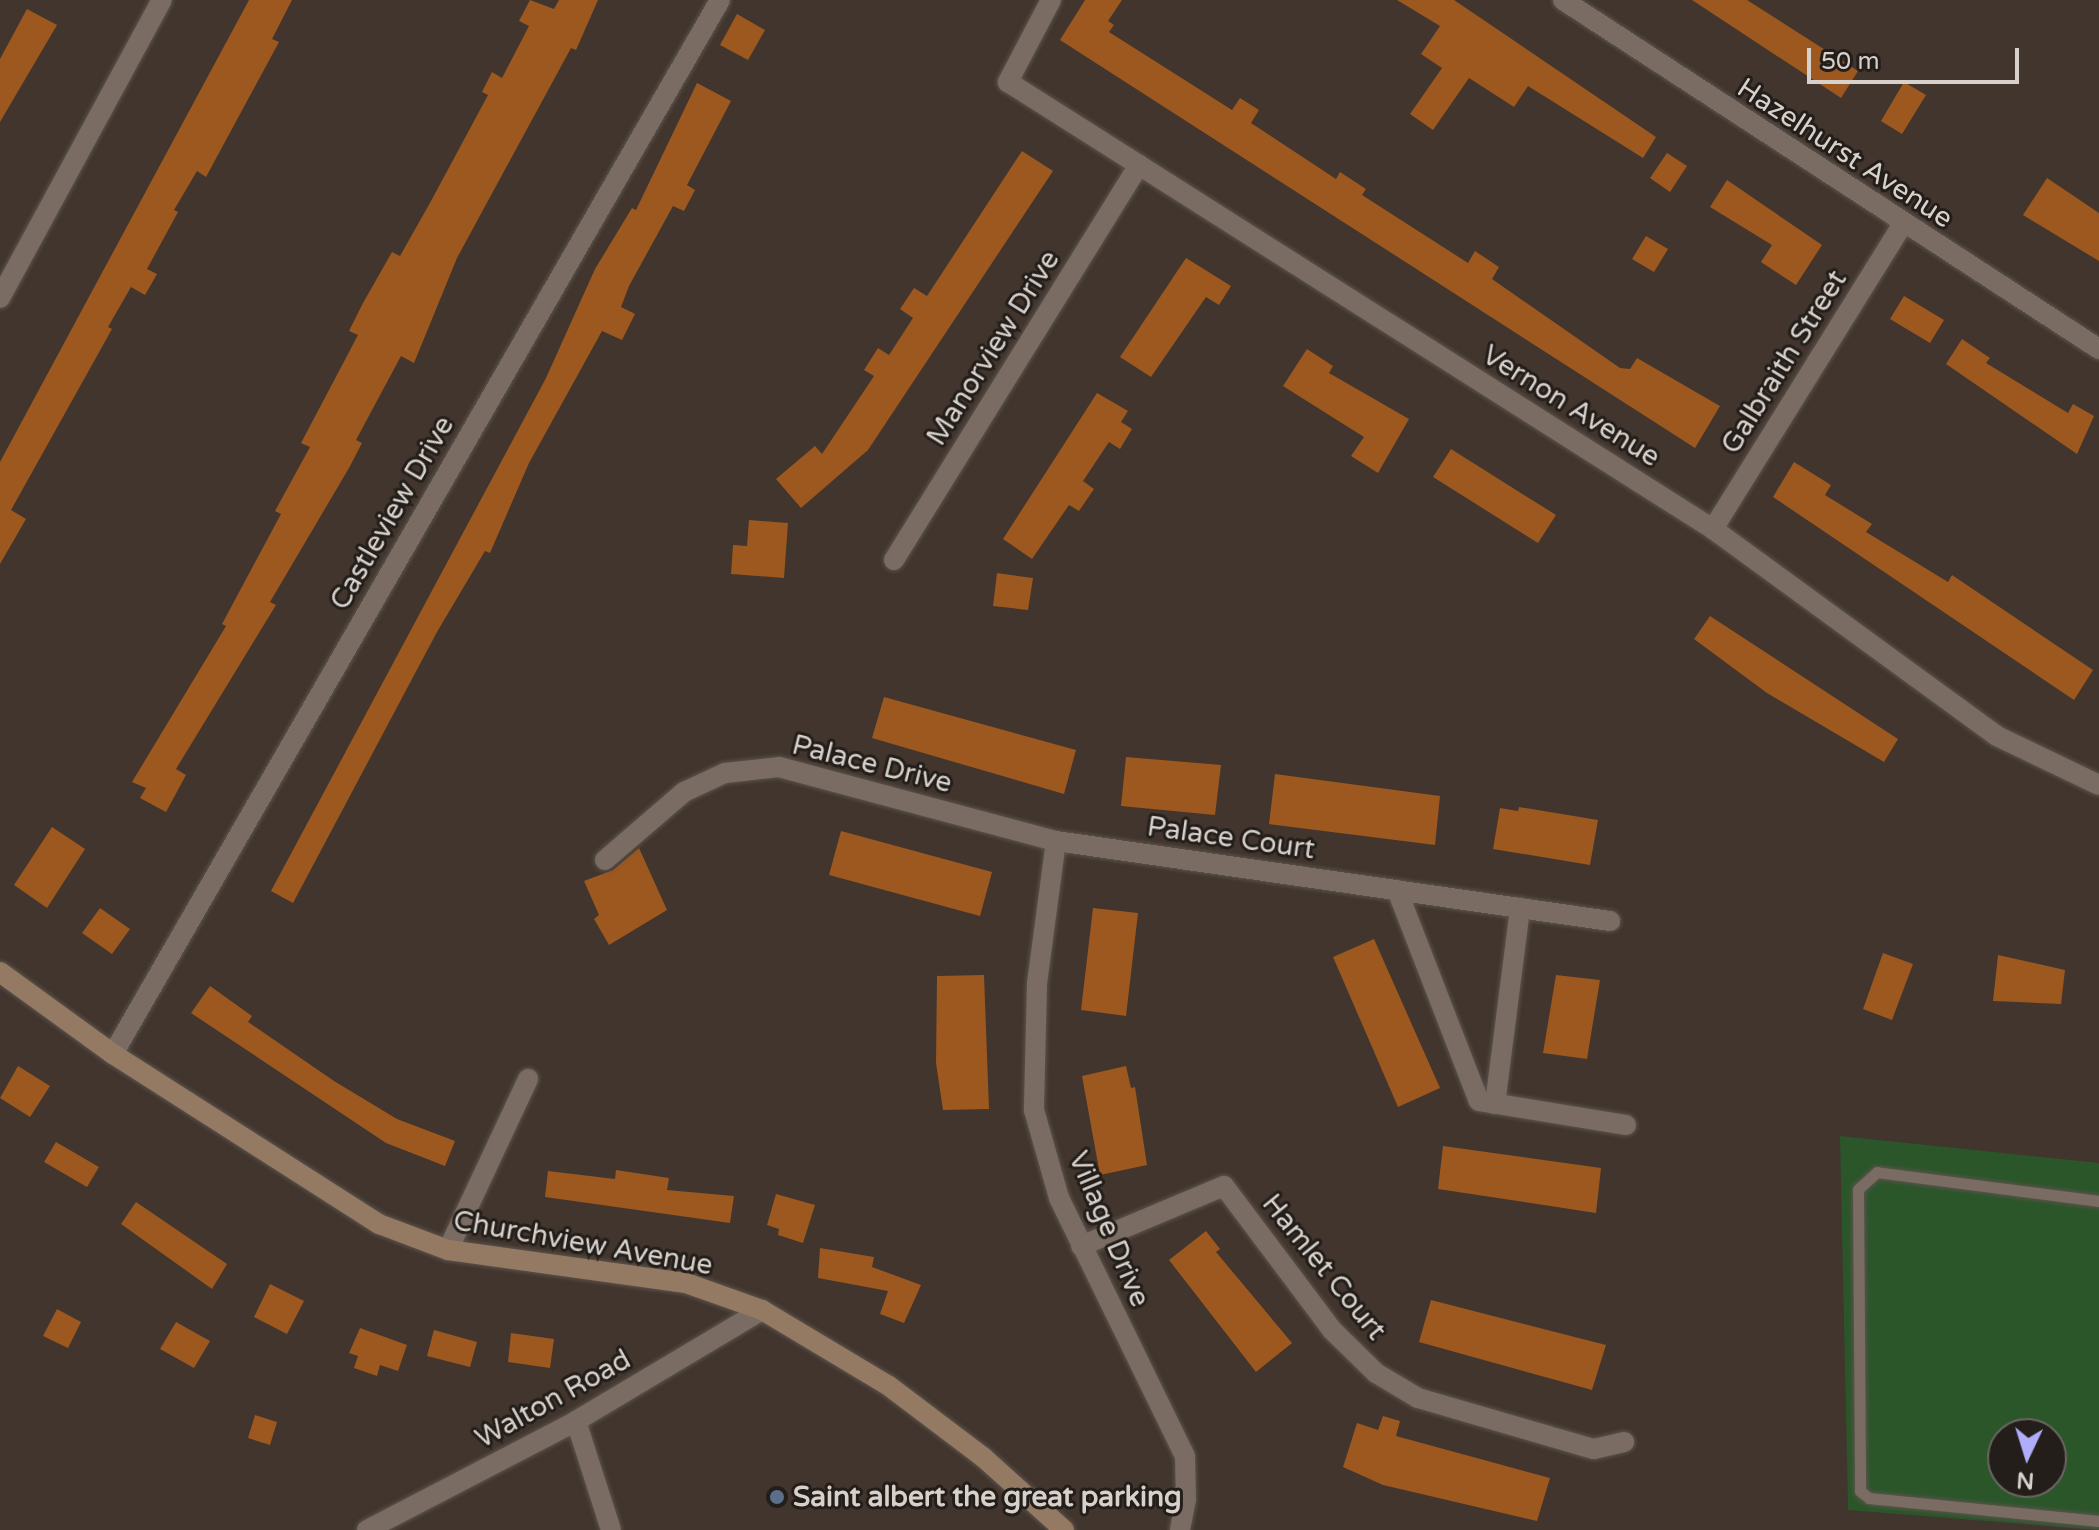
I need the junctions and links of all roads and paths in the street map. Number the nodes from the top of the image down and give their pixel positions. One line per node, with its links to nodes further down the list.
1 (162, 0): 7 (street)
2 (720, 0): 18 (street, Castleview Drive)
3 (1051, 0): 5 (street, Vernon Avenue)
4 (1563, 0): 6 (street, Hazelhurst Avenue)
5 (1139, 165): 9 (street, Vernon Avenue); 10 (street, Manorview Drive)
6 (1902, 225): 8 (street, Hazelhurst Avenue); 9 (street, Galbraith Street)
7 (0, 298)
8 (2099, 349)
9 (1713, 529): 11 (street, Vernon Avenue)
10 (894, 560)
11 (2099, 785)
12 (1056, 841): 13 (street, Palace Drive); 14 (street, Palace Court); 23 (street, Village Drive)
13 (605, 860)
14 (1397, 890): 15 (street, Palace Court); 20 (street)
15 (1520, 908): 16 (street, Palace Court); 20 (street)
16 (1610, 921)
17 (0, 972): 18 (street, Churchview Avenue)
18 (113, 1054): 24 (street, Churchview Avenue)
19 (528, 1079): 24 (street)
20 (1495, 1104): 21 (street)
21 (1626, 1125)
22 (2099, 1201): 28 (lane)
23 (1081, 1246): 27 (street, Hamlet Court); 32 (street, Village Drive)
24 (448, 1250): 25 (street, Churchview Avenue)
25 (762, 1310): 26 (street, Walton Road); 31 (street, Churchview Avenue)
26 (576, 1421): 29 (street, Walton Road); 30 (street)
27 (1624, 1442)
28 (2099, 1521)
29 (367, 1530)
30 (611, 1530)
31 (1064, 1530)
32 (1180, 1530)

